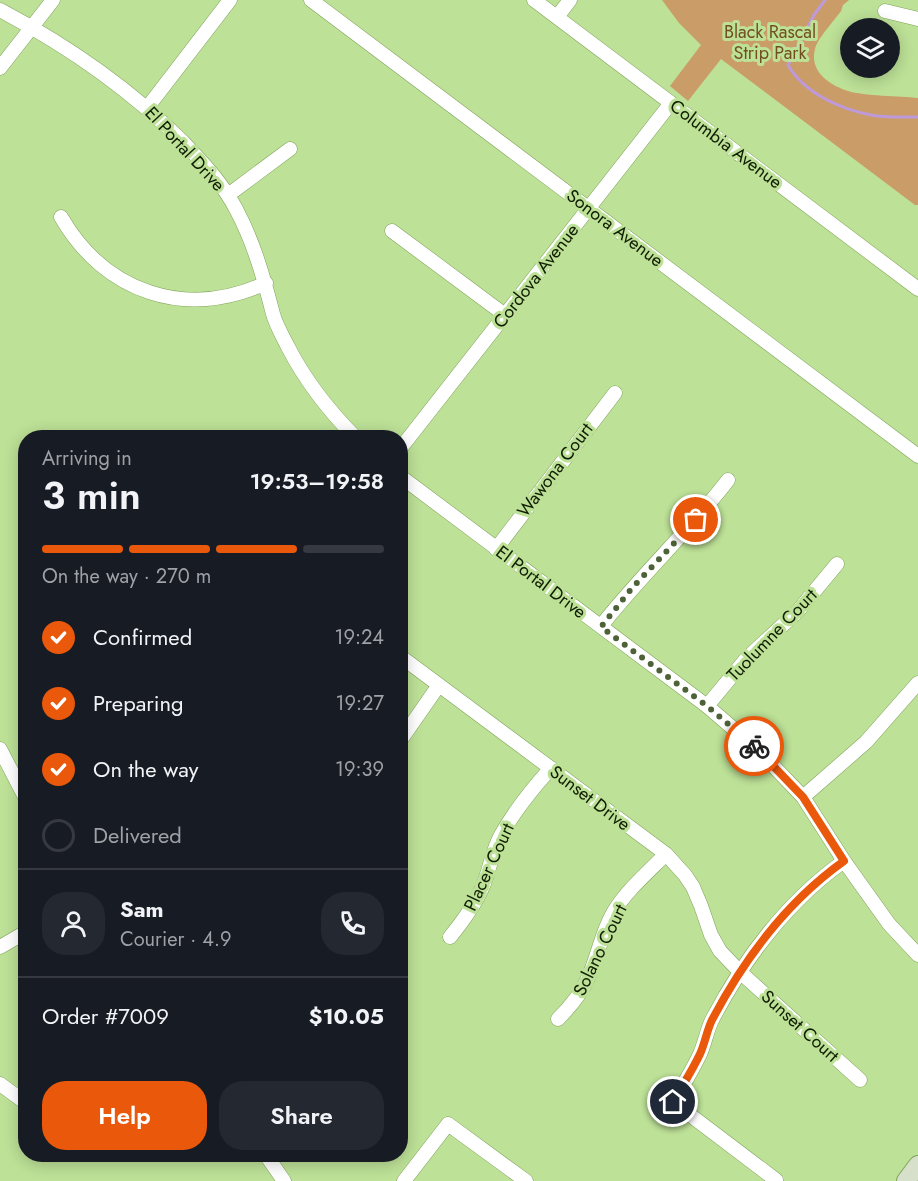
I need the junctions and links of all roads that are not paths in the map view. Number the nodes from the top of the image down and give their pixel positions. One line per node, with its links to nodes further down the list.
1 (53, 0): 10 (street)
2 (230, 0): 13 (street)
3 (311, 0): 16 (street, Sonora Avenue)
4 (534, 0): 8 (street, Columbia Avenue)
5 (570, 0): 8 (street)
6 (0, 10): 10 (street, El Portal Drive)
7 (885, 11): 9 (street)
8 (557, 17): 12 (street, Columbia Avenue)
9 (918, 19)
10 (32, 27): 11 (street); 13 (street, El Portal Drive)
11 (0, 68)
12 (671, 103): 16 (street, Cordova Avenue); 20 (street, Columbia Avenue)
13 (147, 108): 15 (street, El Portal Drive)
14 (290, 149): 15 (street)
15 (228, 195): 19 (street, El Portal Drive)
16 (588, 208): 21 (street, Cordova Avenue); 25 (street, Sonora Avenue)
17 (61, 217): 19 (street)
18 (392, 231): 21 (street)
19 (266, 284): 23 (street, El Portal Drive)
20 (918, 289)
21 (505, 315): 24 (street, Cordova Avenue)
22 (615, 393): 28 (street, Wawona Court)
23 (349, 430)
24 (408, 439)
25 (918, 456)
26 (728, 480): 30 (street)
27 (408, 482): 28 (street, El Portal Drive)
28 (496, 549): 30 (street, El Portal Drive)
29 (837, 564): 34 (street, Tuolumne Court)
30 (601, 627): 34 (street, El Portal Drive)
31 (408, 662): 33 (street, Sunset Drive)
32 (918, 683): 39 (street)
33 (439, 685): 35 (street); 37 (street, Sunset Drive)
34 (707, 706): 39 (street, El Portal Drive)
35 (408, 730)
36 (0, 749): 38 (street)
37 (551, 768): 40 (street, Sunset Drive); 43 (street, Placer Court)
38 (18, 784)
39 (803, 797): 41 (street, El Portal Drive)
40 (666, 855): 46 (street, Sunset Drive); 47 (street, Solano Court)
41 (844, 861): 45 (street, El Portal Drive); 46 (street)
42 (18, 937): 44 (street)
43 (450, 937)
44 (0, 947)
45 (918, 955)
46 (740, 972): 48 (street, Sunset Court); 53 (street)
47 (558, 1019)
48 (860, 1080)
49 (0, 1084): 50 (street)
50 (18, 1097)
51 (271, 1162): 54 (street)
52 (918, 1165): 57 (street)
53 (776, 1180)
54 (284, 1181)
55 (404, 1181): 56 (street)
56 (526, 1181)
57 (906, 1181)

